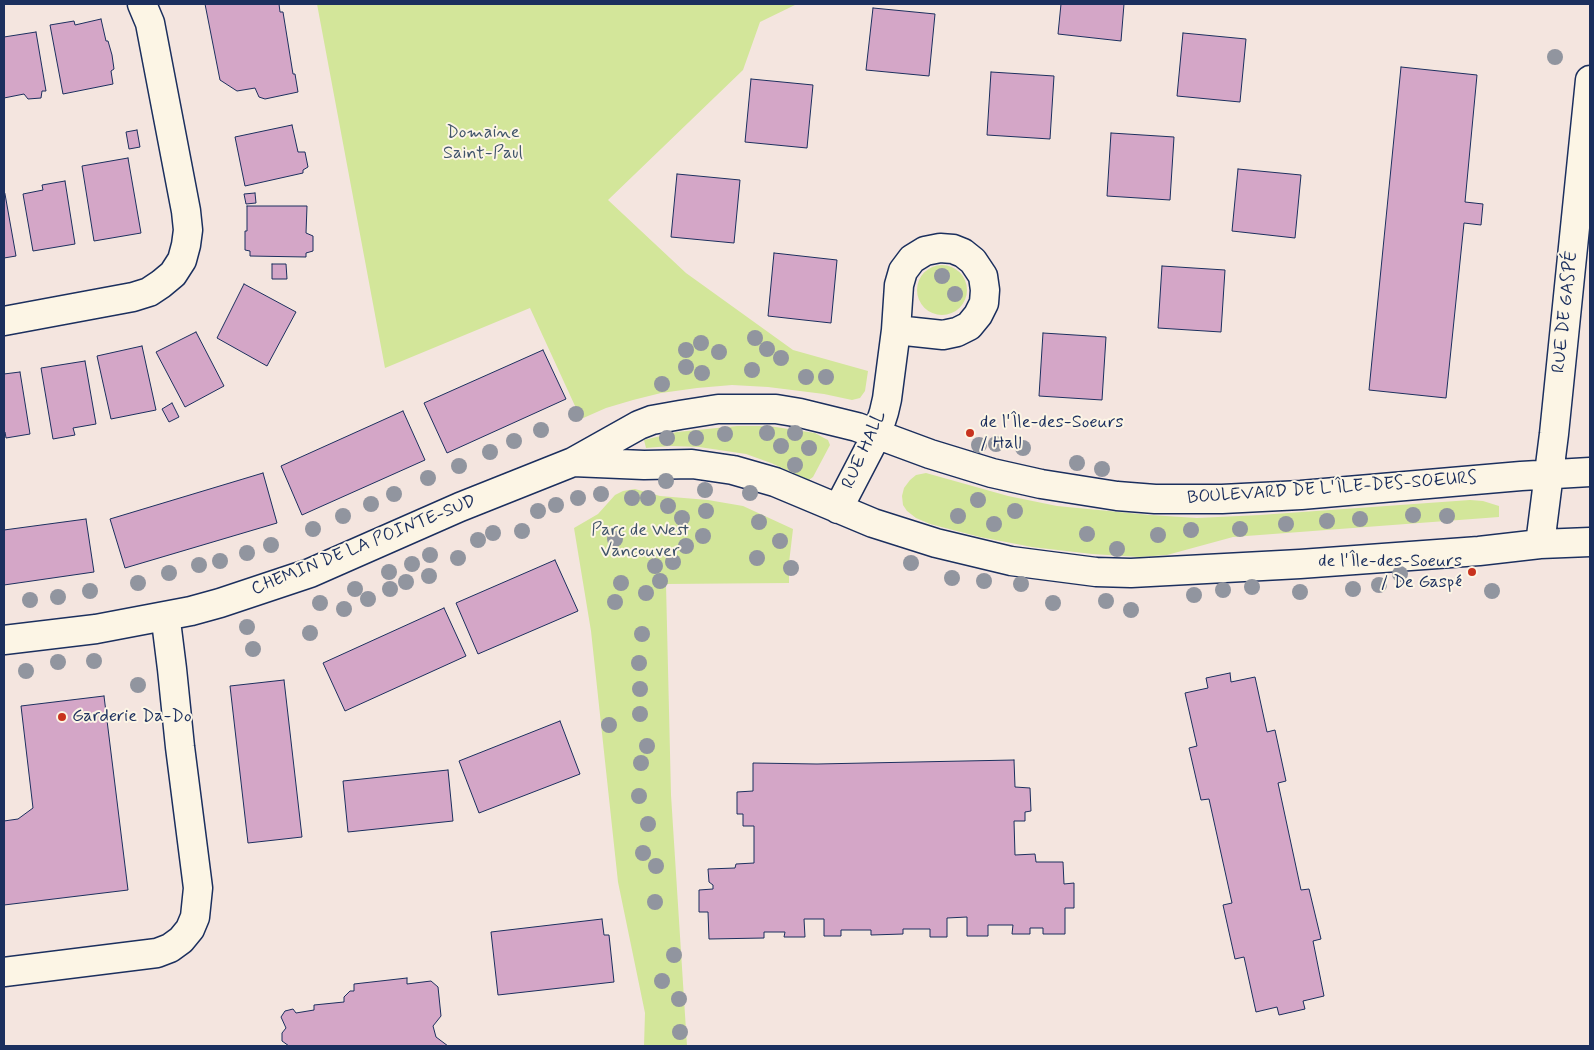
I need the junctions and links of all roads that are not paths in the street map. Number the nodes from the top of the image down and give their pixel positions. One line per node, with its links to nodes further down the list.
1 (142, 4): 3 (street)
2 (1590, 80): 8 (street, RUE DE GASPÉ)
3 (4, 321)
4 (896, 330): 5 (street, RUE HALL)
5 (877, 434): 6 (street, BOULEVARD DE L'ÎLE-DES-SOEURS); 8 (street, BOULEVARD DE L'ÎLE-DES-SOEURS); 9 (street, RUE HALL)
6 (573, 462): 9 (street); 12 (street, CHEMIN DE LA POINTE-SUD)
7 (1590, 472): 8 (street, BOULEVARD DE L'ÎLE-DES-SOEURS)
8 (1548, 474): 11 (street, RUE DE GASPÉ)
9 (838, 509): 11 (street)
10 (1590, 542): 11 (street)
11 (1540, 544)
12 (164, 617): 13 (street, CHEMIN DE LA POINTE-SUD); 14 (street)
13 (4, 640)
14 (4, 972)

